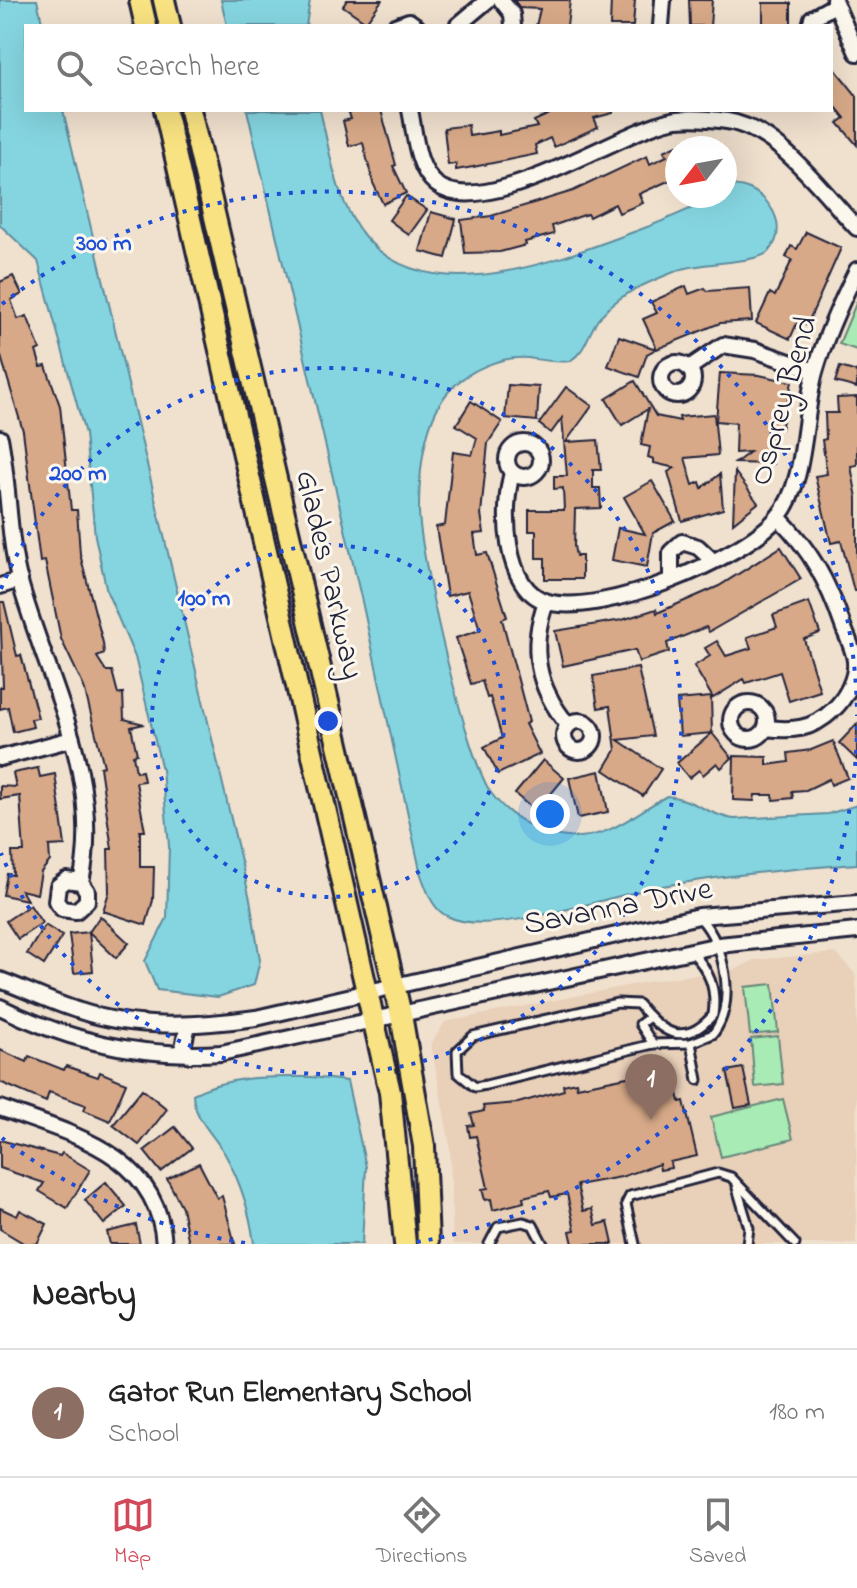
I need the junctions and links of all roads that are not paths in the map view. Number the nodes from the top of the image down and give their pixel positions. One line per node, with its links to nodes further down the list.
1 (140, 0): 8 (main road)
2 (164, 0): 9 (main road)
3 (488, 0): 7 (street)
4 (501, 0): 10 (street)
5 (663, 0): 11 (street)
6 (834, 2): 12 (street); 13 (street)
7 (469, 23)
8 (146, 24)
9 (170, 24)
10 (513, 24)
11 (661, 24)
12 (810, 24)
13 (848, 39): 14 (street); 15 (street)
14 (833, 42)
15 (857, 53)
16 (165, 112): 44 (main road, Glades Parkway)
17 (190, 112): 43 (main road, Glades Parkway)
18 (410, 112): 19 (street)
19 (671, 115): 20 (street)
20 (857, 228)
21 (857, 270): 23 (street, Osprey Bend)
22 (689, 368): 23 (street)
23 (815, 371): 26 (street, Osprey Bend)
24 (0, 438): 28 (street)
25 (512, 473): 31 (street)
26 (778, 517): 27 (street, Osprey Bend); 33 (street)
27 (713, 561): 29 (street, Osprey Bend); 29 (street)
28 (20, 580): 30 (street); 34 (street)
29 (671, 580): 31 (street, Osprey Bend)
30 (0, 586)
31 (546, 602): 32 (street)
32 (568, 725)
33 (766, 728)
34 (72, 739): 35 (street); 36 (street)
35 (0, 758)
36 (81, 882)
37 (857, 903): 38 (street, Savanna Drive)
38 (699, 916): 40 (lane); 43 (street, Savanna Drive)
39 (857, 931): 40 (street, Savanna Drive)
40 (719, 945): 41 (street, Savanna Drive); 51 (lane)
41 (690, 950): 46 (street, Savanna Drive); 47 (lane)
42 (0, 980): 49 (street, Savanna Drive)
43 (393, 986): 44 (street, Savanna Drive); 46 (main road, Glades Parkway)
44 (368, 991): 48 (main road, Glades Parkway); 50 (street, Savanna Drive)
45 (0, 1007): 53 (street, Savanna Drive)
46 (401, 1015): 48 (street, Savanna Drive); 60 (main road, Glades Parkway)
47 (648, 1018): 52 (lane); 52 (lane)
48 (375, 1021): 54 (street, Savanna Drive); 59 (main road, Glades Parkway)
49 (128, 1023): 50 (street, Savanna Drive); 53 (street)
50 (188, 1025): 54 (street)
51 (691, 1043): 52 (lane); 55 (lane)
52 (653, 1044)
53 (124, 1049): 54 (street, Savanna Drive)
54 (190, 1055)
55 (698, 1080)
56 (0, 1108): 58 (street)
57 (735, 1182): 63 (lane); 64 (lane); 65 (lane)
58 (164, 1244)
59 (405, 1244)
60 (428, 1244)
61 (489, 1244): 62 (lane)
62 (543, 1244)
63 (635, 1244)
64 (747, 1244)
65 (795, 1244)

